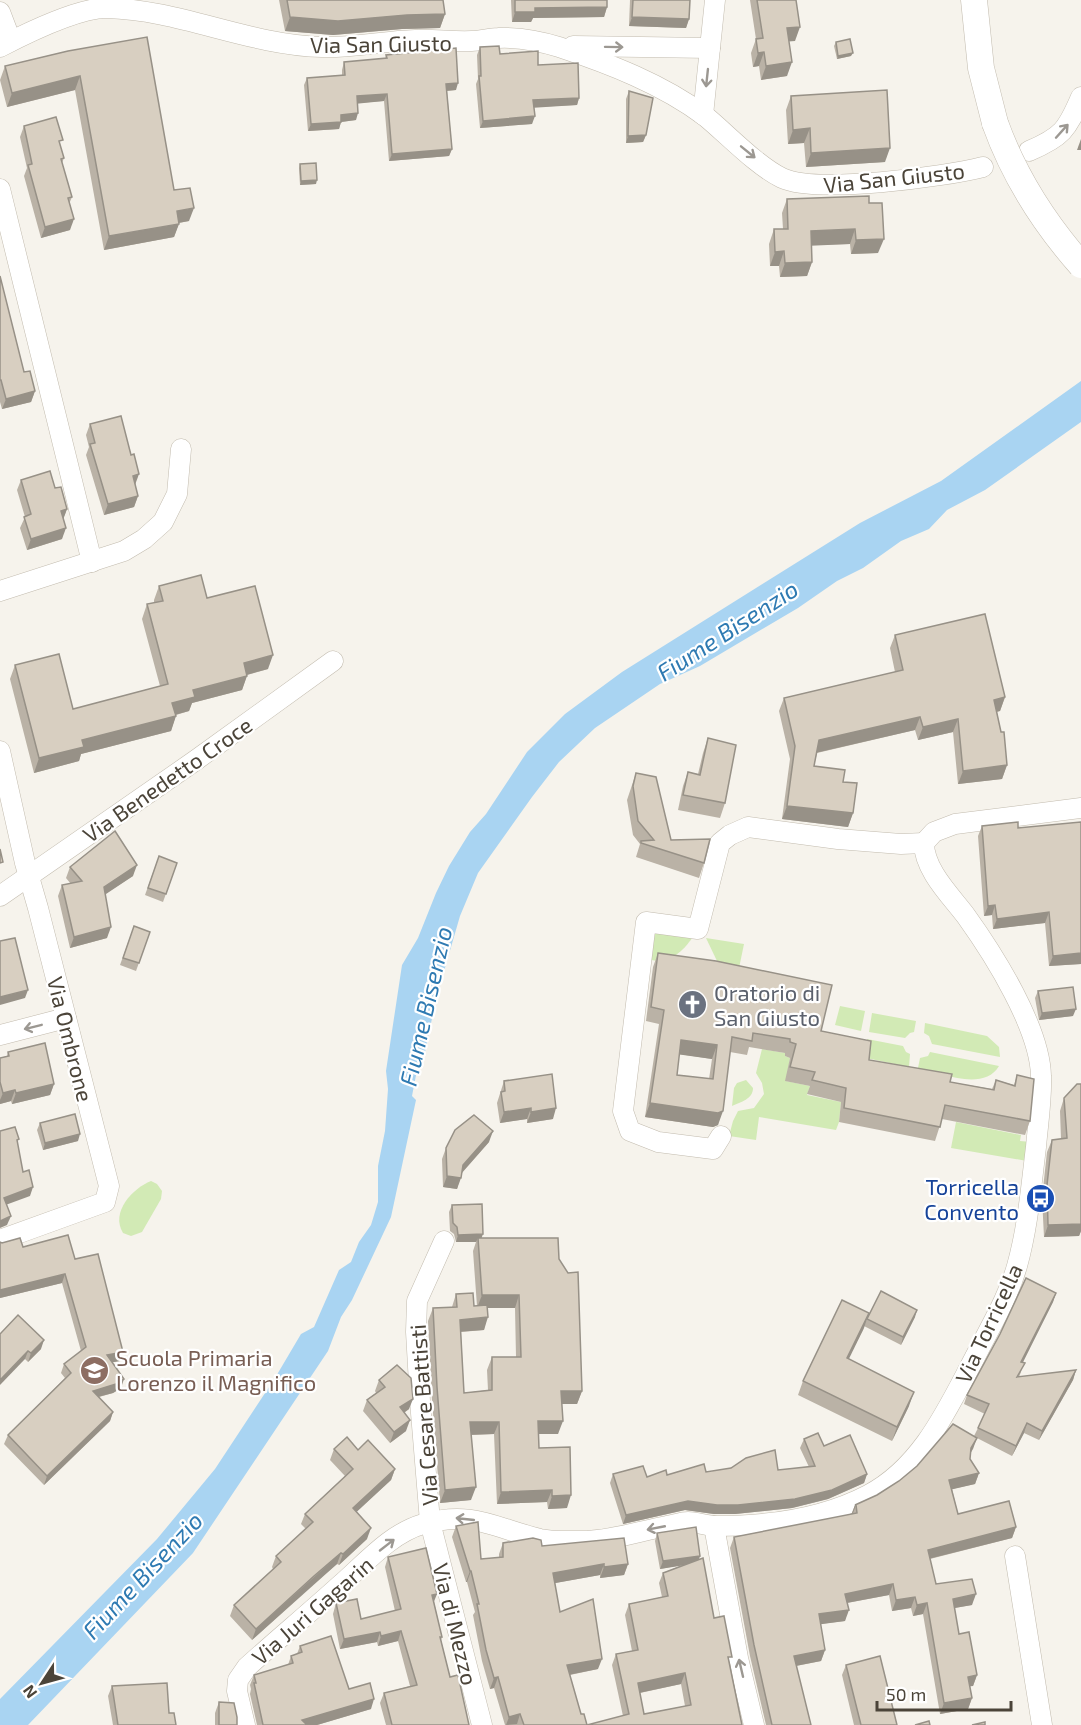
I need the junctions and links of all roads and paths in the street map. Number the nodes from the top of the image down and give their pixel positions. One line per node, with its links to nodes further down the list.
1 (715, 0): 6 (street)
2 (974, 0): 12 (street, bridge)
3 (0, 12): 4 (street)
4 (6, 44): 5 (street, Via San Giusto)
5 (556, 46): 6 (street, Via San Giusto, one-way to 6); 8 (street, Via San Giusto)
6 (710, 48): 8 (street, one-way to 8)
7 (1081, 97): 9 (street, one-way to 7)
8 (703, 115): 10 (street, Via San Giusto, one-way to 10)
9 (1029, 152)
10 (983, 167)
11 (0, 189): 14 (street)
12 (1081, 265)
13 (181, 449): 14 (street)
14 (92, 562): 15 (street)
15 (0, 591)
16 (333, 661): 20 (street, Via Benedetto Croce)
17 (0, 751): 20 (street, Via Ombrone)
18 (1081, 808): 19 (street)
19 (924, 843): 24 (street); 28 (street, Via Torricella)
20 (29, 875): 21 (street, Via Benedetto Croce); 22 (street, Via Ombrone)
21 (0, 896)
22 (66, 1018): 23 (street, one-way to 23); 25 (street, Via Ombrone)
23 (0, 1035)
24 (721, 1136)
25 (0, 1240)
26 (444, 1241): 27 (street, Via Cesare Battisti)
27 (430, 1522): 28 (street, Via Cesare Battisti, one-way to 27); 30 (street, Via Juri Gagarin, one-way to 27); 31 (street, Via di Mezzo)
28 (714, 1526): 32 (street, one-way to 28)
29 (1015, 1556): 33 (street)
30 (245, 1725)
31 (482, 1725)
32 (754, 1725)
33 (1042, 1725)

